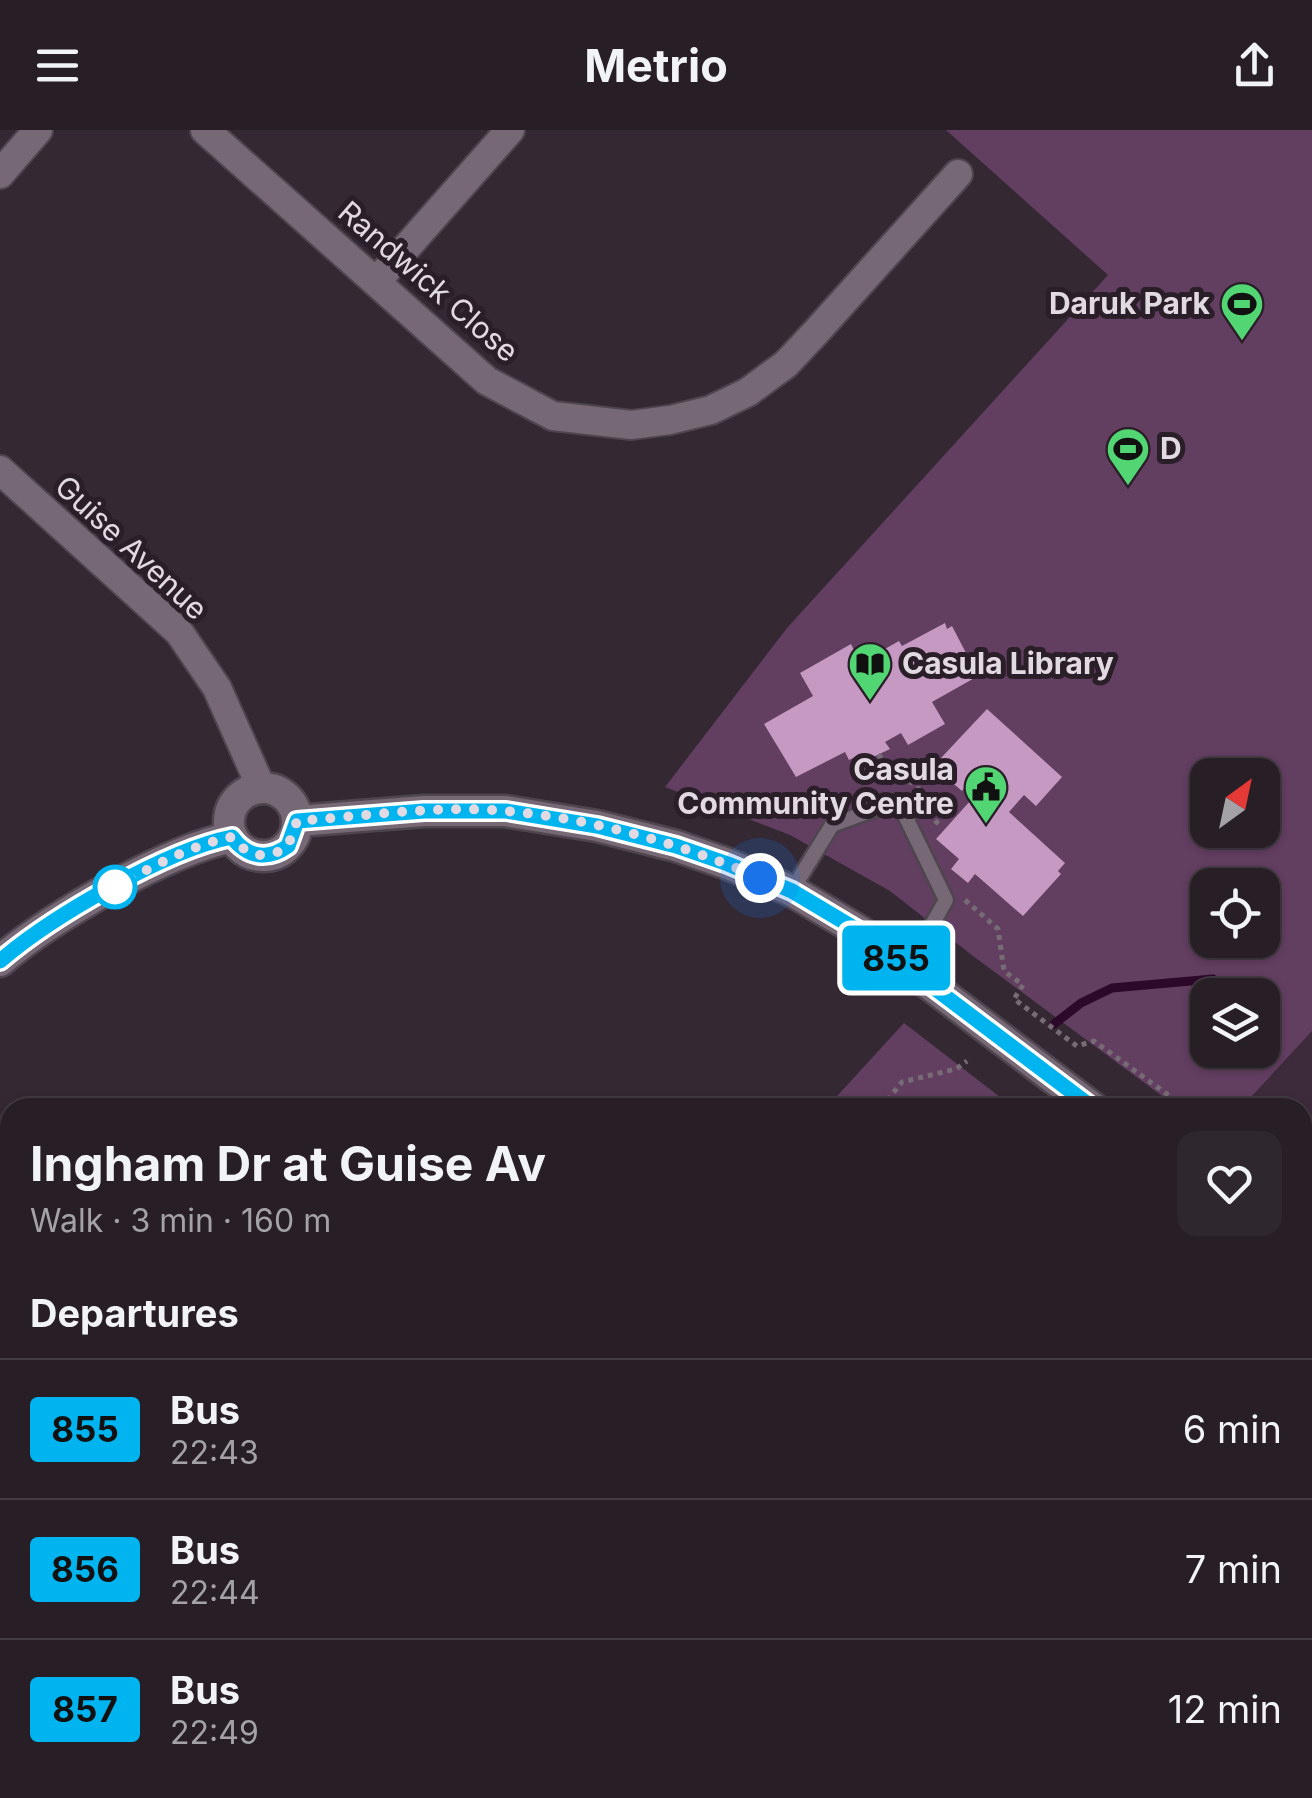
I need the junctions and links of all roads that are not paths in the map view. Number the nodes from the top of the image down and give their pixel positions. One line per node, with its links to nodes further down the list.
1 (38, 130): 4 (street)
2 (206, 130): 6 (street, Randwick Close)
3 (510, 130): 6 (street)
4 (0, 174)
5 (958, 174): 6 (street, Randwick Close)
6 (376, 282)
7 (0, 470): 8 (street, Guise Avenue)
8 (261, 787): 9 (street); 10 (street)
9 (297, 821): 10 (street); 11 (street)
10 (232, 837): 12 (street)
11 (792, 891): 13 (street); 13 (lane)
12 (0, 961)
13 (908, 967): 14 (street)
14 (1080, 1098)

